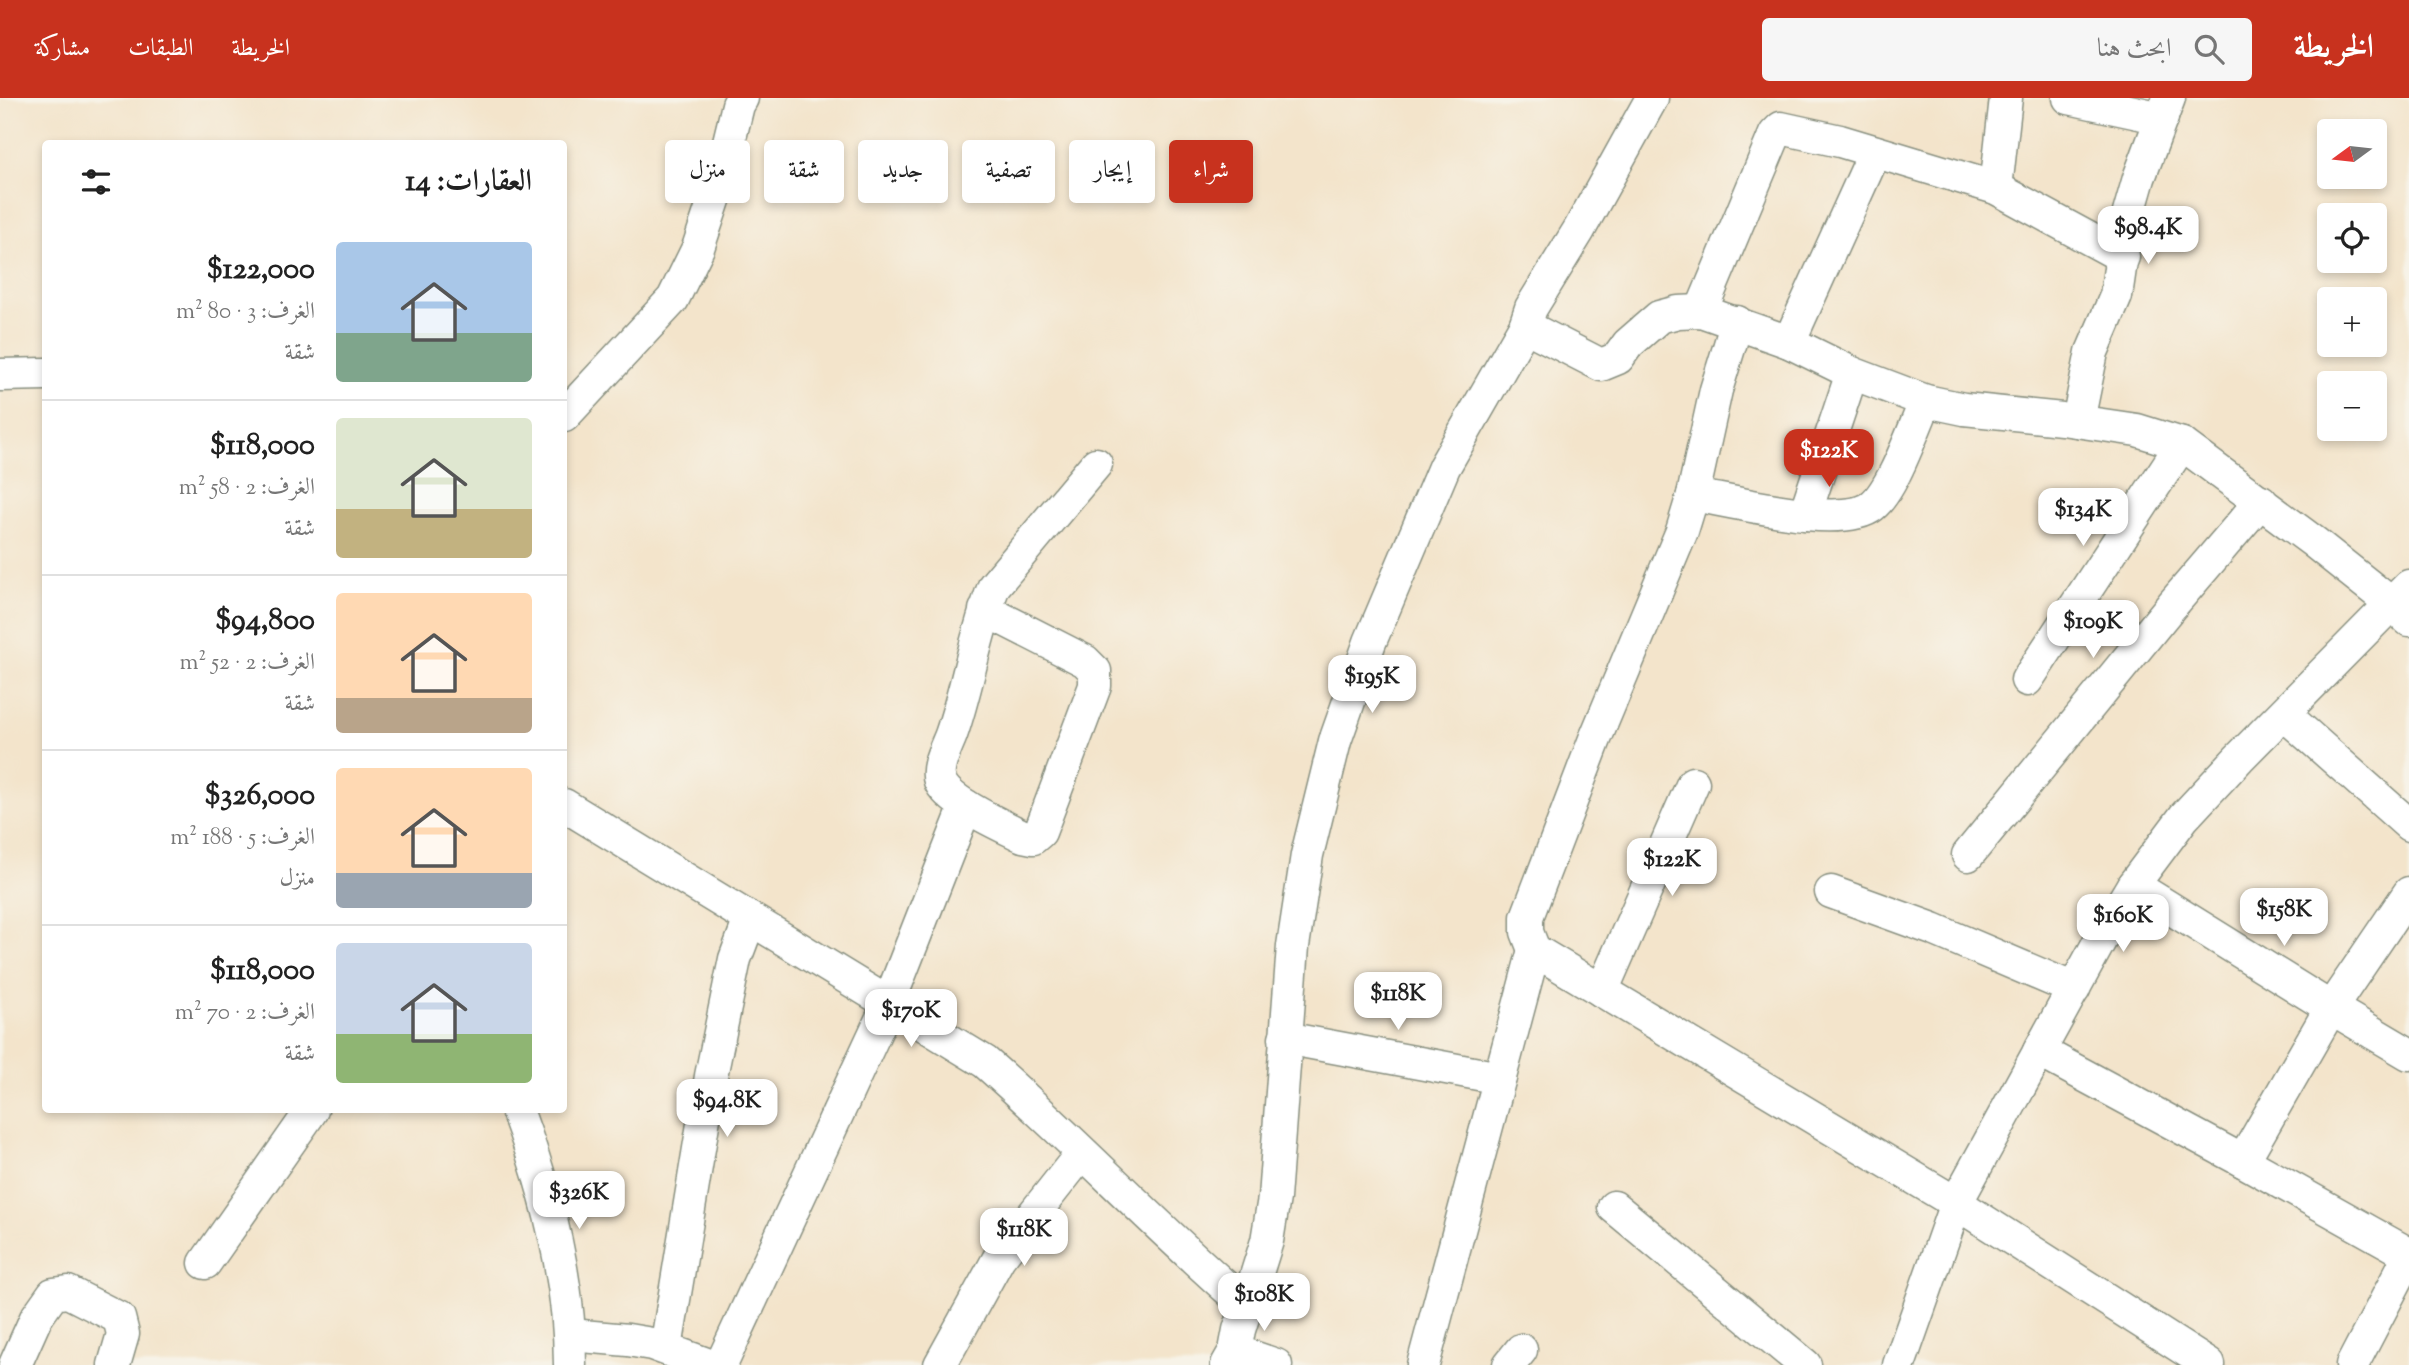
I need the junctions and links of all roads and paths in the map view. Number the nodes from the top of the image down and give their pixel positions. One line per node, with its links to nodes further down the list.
1 (742, 98): 17 (street)
2 (1652, 98): 11 (street)
3 (2006, 98): 7 (street)
4 (2069, 98): 5 (street)
5 (2165, 108): 8 (street)
6 (1875, 152): 7 (street); 9 (street); 12 (street)
7 (1996, 188): 8 (street)
8 (2123, 257): 18 (street)
9 (1701, 311): 10 (street); 11 (street)
10 (1737, 323): 12 (street); 21 (street)
11 (1525, 326): 42 (street)
12 (1789, 342): 13 (street)
13 (1852, 373): 16 (street); 23 (street)
14 (0, 374): 15 (street)
15 (42, 374)
16 (1926, 401): 18 (street); 23 (street)
17 (567, 413)
18 (2078, 421): 19 (street)
19 (2182, 444): 22 (street); 26 (street)
20 (1097, 464): 25 (street)
21 (1693, 495): 23 (street); 37 (street)
22 (2261, 501): 24 (street); 32 (street)
23 (1805, 514)
24 (2404, 603): 27 (street)
25 (985, 610): 29 (street); 29 (street)
26 (2027, 680)
27 (2284, 714): 31 (street); 33 (street)
28 (1693, 783): 39 (street)
29 (966, 806): 40 (street)
30 (567, 807): 36 (street)
31 (2409, 825)
32 (1968, 855)
33 (2133, 884): 38 (street); 41 (street)
34 (1831, 892): 38 (street)
35 (2409, 893): 41 (street)
36 (750, 919): 40 (street); 55 (street)
37 (1534, 950): 39 (street); 45 (street)
38 (2074, 989): 43 (street)
39 (1602, 991): 50 (street)
40 (888, 1004): 48 (street); 61 (street)
41 (2331, 1009): 44 (street); 49 (street)
42 (1285, 1038): 45 (street); 54 (street)
43 (2039, 1051): 49 (street); 50 (street)
44 (2409, 1054)
45 (1500, 1078): 64 (street)
46 (310, 1113): 53 (street)
47 (518, 1113): 56 (street)
48 (1082, 1153): 54 (street); 62 (street)
49 (2243, 1161): 52 (street)
50 (1956, 1202): 66 (street); 67 (street)
51 (1614, 1208): 65 (street)
52 (2409, 1255): 68 (street)
53 (205, 1263)
54 (1247, 1306): 57 (street)
55 (666, 1349): 56 (street); 60 (street)
56 (570, 1350)
57 (1236, 1360): 63 (street)
58 (15, 1365): 59 (street)
59 (114, 1365)
60 (709, 1365)
61 (721, 1365)
62 (940, 1365)
63 (1276, 1365)
64 (1423, 1365)
65 (1805, 1365)
66 (1899, 1365)
67 (2209, 1365)
68 (2351, 1365)

